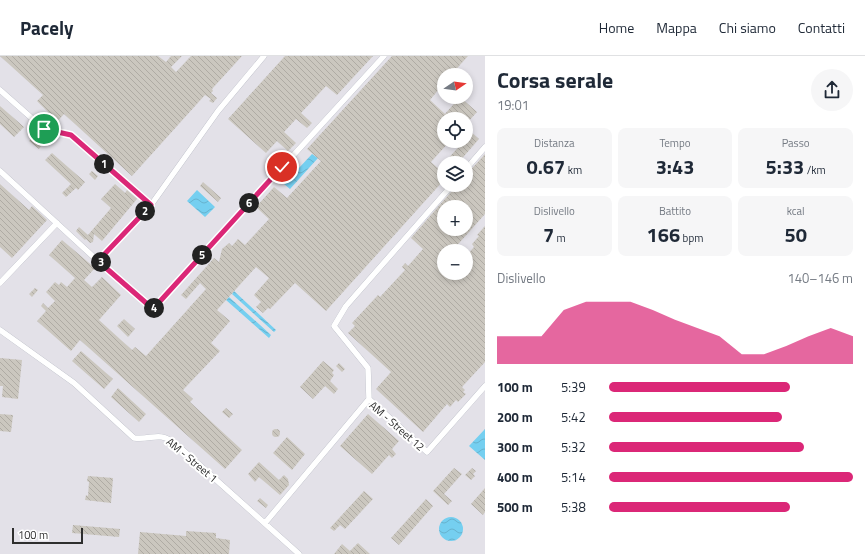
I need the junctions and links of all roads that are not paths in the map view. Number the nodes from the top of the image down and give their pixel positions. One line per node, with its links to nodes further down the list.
1 (264, 56): 8 (lane)
2 (384, 56): 10 (lane)
3 (0, 90): 8 (lane)
4 (485, 147): 5 (lane)
5 (473, 161)
6 (0, 170): 9 (lane)
7 (446, 192): 14 (lane)
8 (151, 205): 10 (lane)
9 (57, 223): 10 (lane); 11 (lane)
10 (98, 261)
11 (0, 282)
12 (0, 330): 15 (lane, AM - Street 1)
13 (485, 386): 14 (lane, AM - Street 12)
14 (369, 399): 15 (lane, AM - Street 12)
15 (265, 523): 16 (lane, AM - Street 1)
16 (299, 554)

